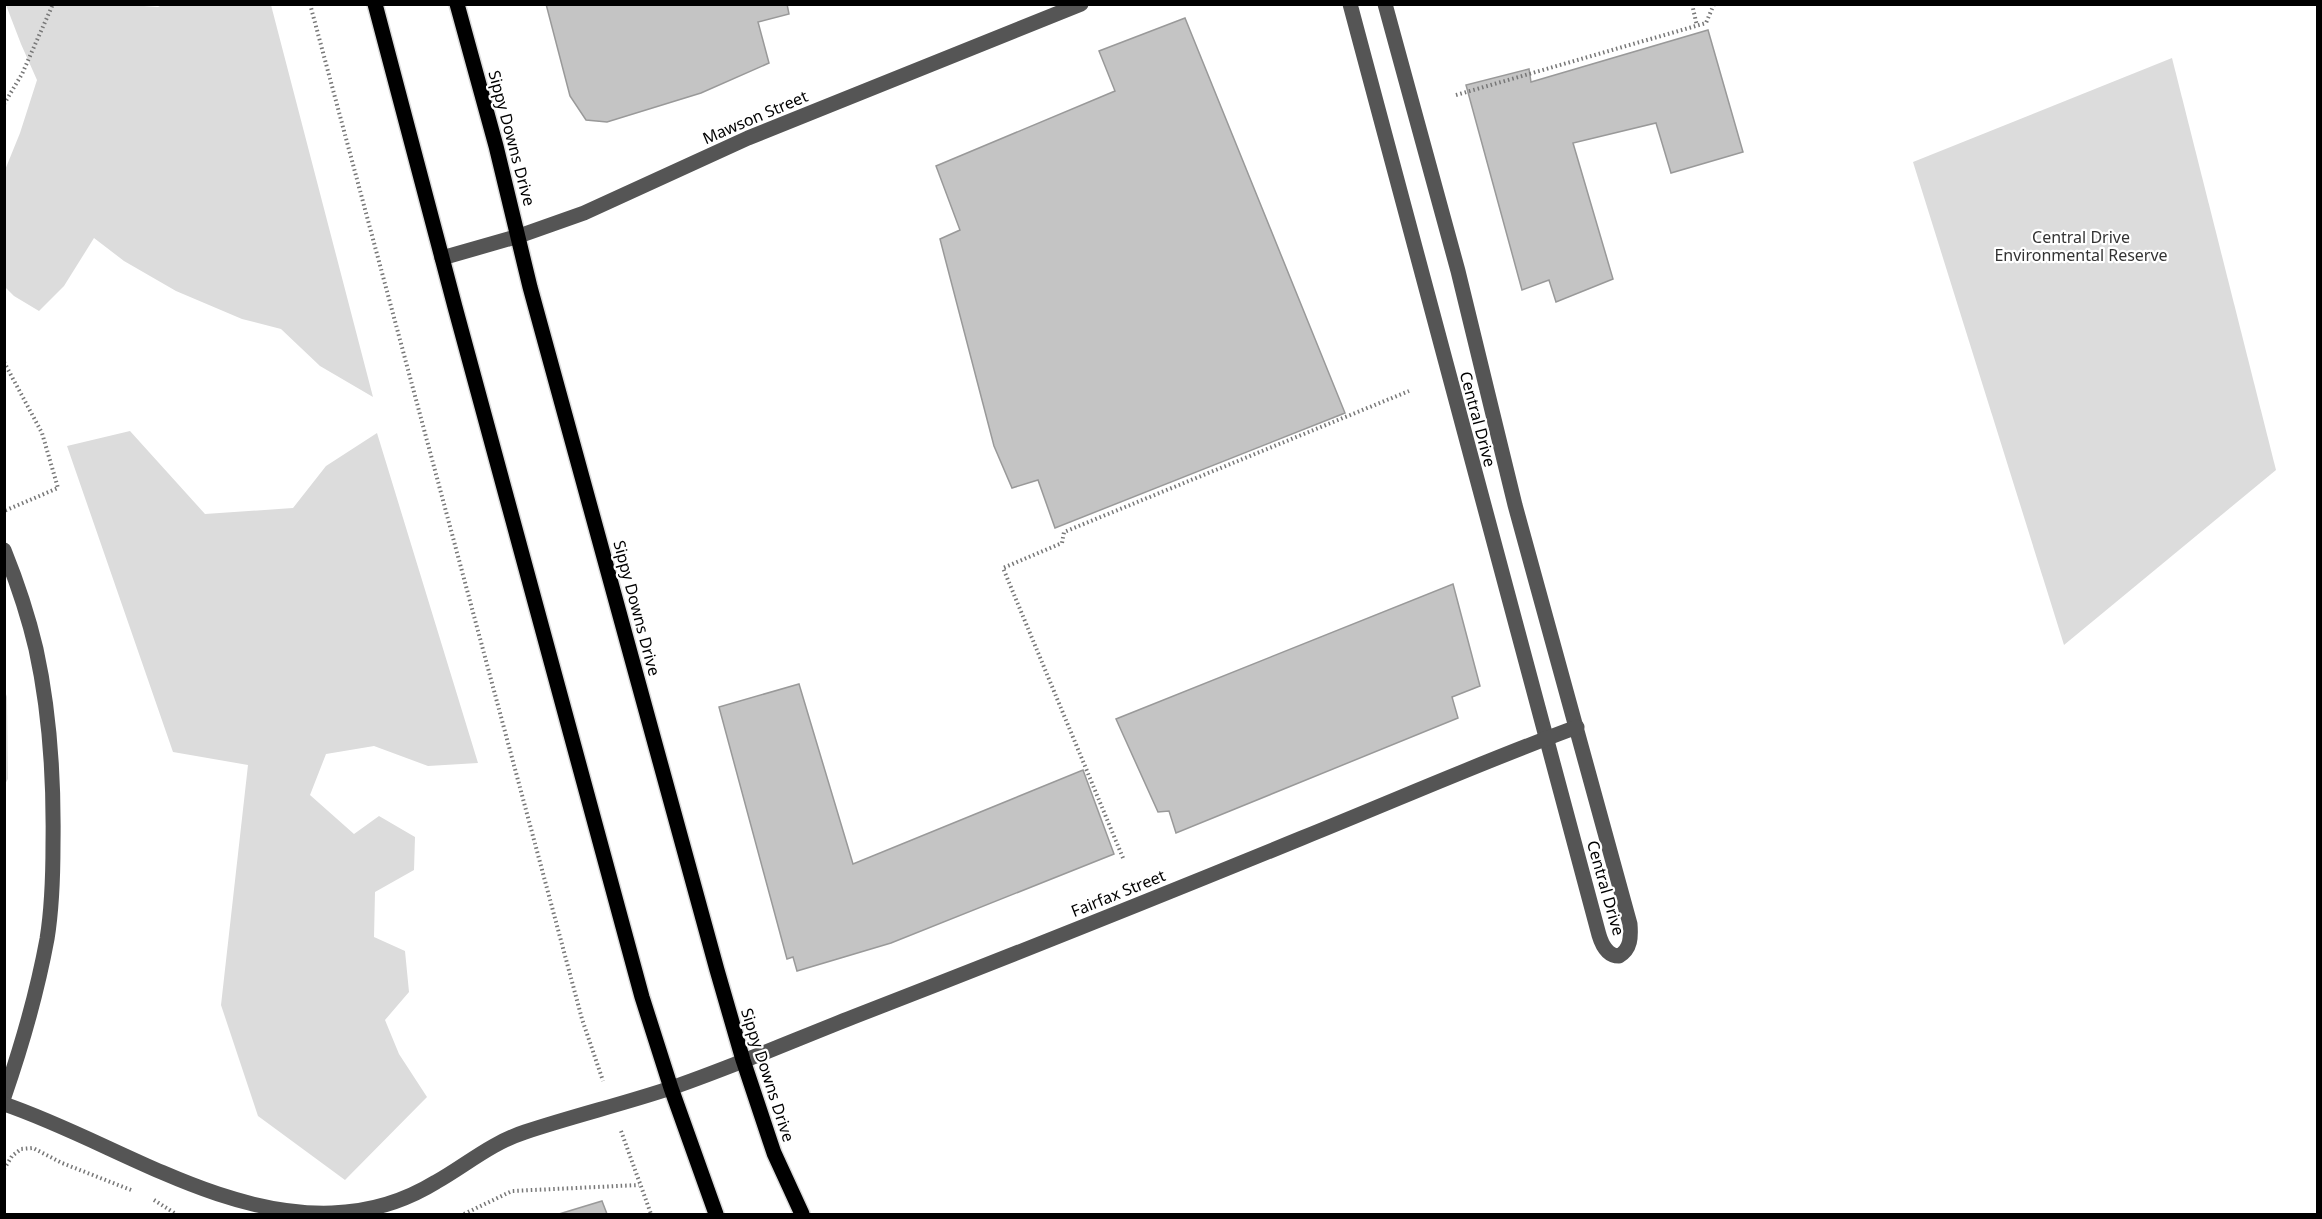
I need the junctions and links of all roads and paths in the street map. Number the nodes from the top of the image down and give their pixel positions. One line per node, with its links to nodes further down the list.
1 (53, 4): 12 (path)
2 (310, 4): 26 (path)
3 (375, 4): 14 (main road)
4 (457, 4): 13 (main road, Sippy Downs Drive)
5 (1081, 4): 13 (street, Mawson Street)
6 (1350, 4): 20 (street, Central Drive)
7 (1385, 4): 19 (street, Central Drive)
8 (1692, 4): 10 (path)
9 (1714, 4): 10 (path)
10 (1697, 26): 11 (path)
11 (1455, 95)
12 (4, 104)
13 (519, 236): 14 (street, Mawson Street); 22 (main road, Sippy Downs Drive)
14 (442, 258): 23 (main road)
15 (4, 362): 17 (path)
16 (1408, 391): 21 (path)
17 (4, 511)
18 (4, 550): 24 (street)
19 (1577, 727): 20 (street, Fairfax Street); 20 (street, Central Drive)
20 (1546, 738): 22 (street, Fairfax Street)
21 (1123, 858)
22 (743, 1060): 23 (street, Fairfax Street); 35 (main road, Sippy Downs Drive)
23 (671, 1088): 26 (street, Fairfax Street); 34 (main road)
24 (4, 1097)
25 (4, 1104): 26 (street, Fairfax Street)
26 (613, 1105): 28 (path)
27 (4, 1168): 29 (path)
28 (639, 1185): 32 (path); 33 (path)
29 (139, 1193)
30 (148, 1197): 31 (path)
31 (176, 1215)
32 (464, 1215)
33 (651, 1215)
34 (716, 1215)
35 (802, 1215)

